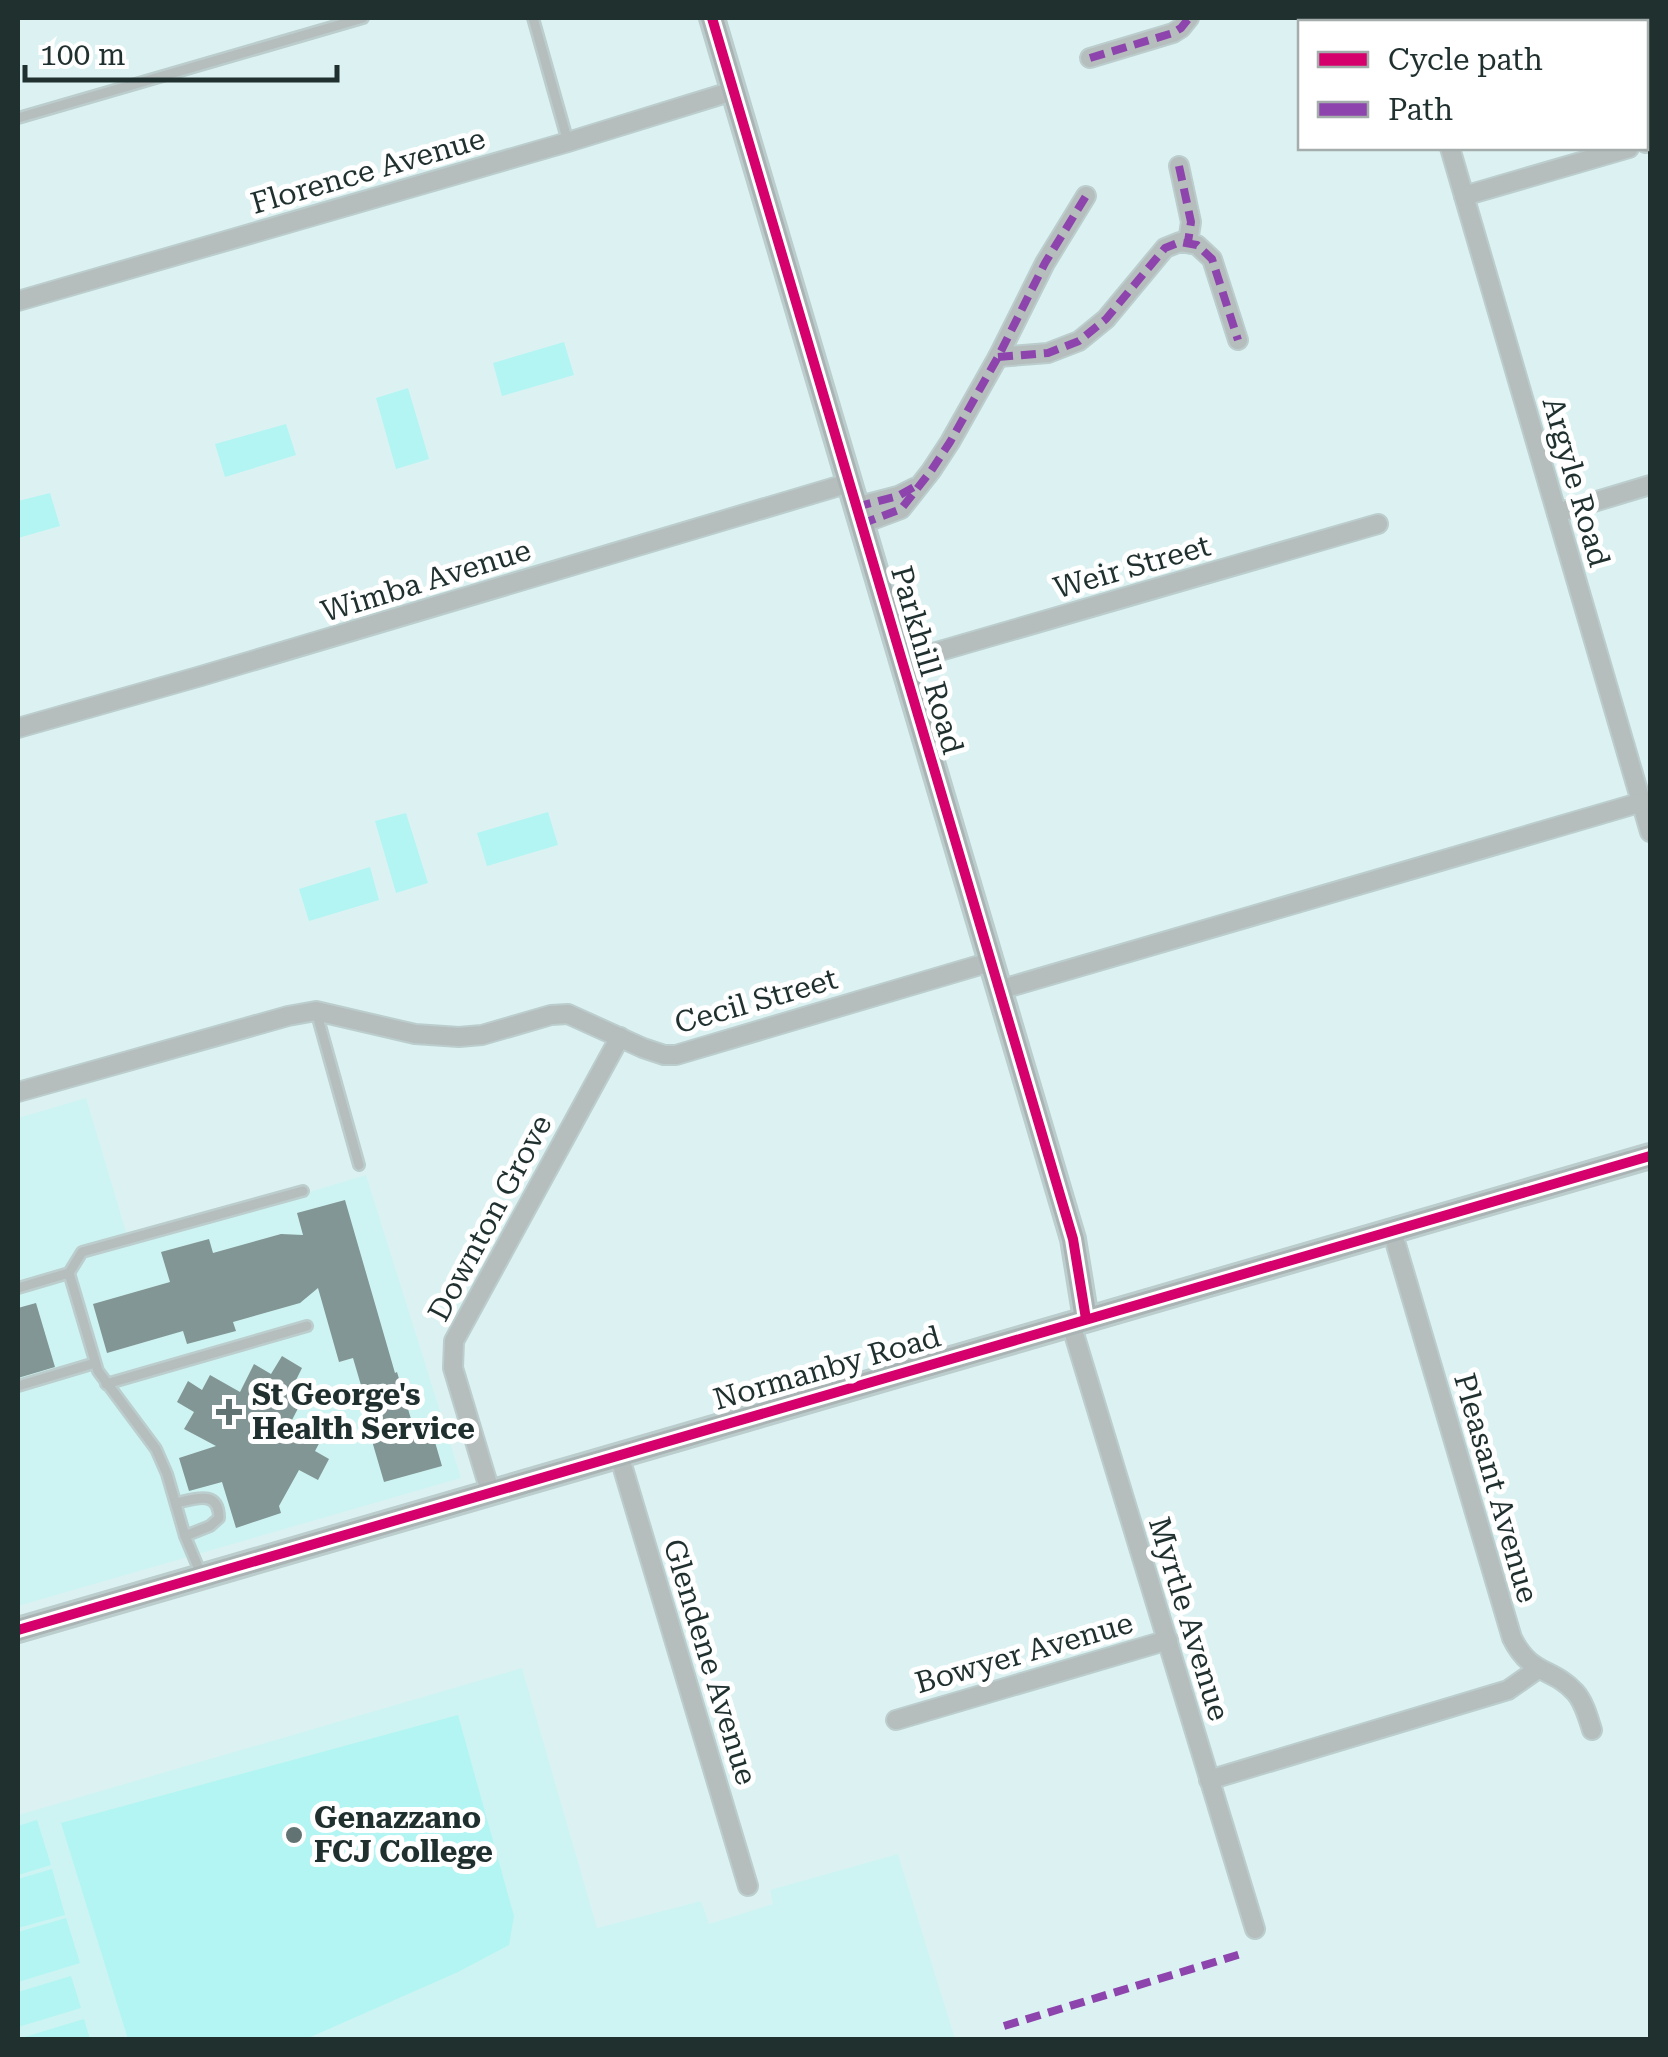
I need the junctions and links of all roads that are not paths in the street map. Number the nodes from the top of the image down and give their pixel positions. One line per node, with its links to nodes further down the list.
1 (363, 18): 7 (lane)
2 (533, 18): 8 (lane)
3 (712, 18): 6 (street, Parkhill Road)
4 (1188, 18): 5 (street)
5 (1090, 58)
6 (733, 92): 8 (street, Florence Avenue); 18 (street, Parkhill Road)
7 (18, 118)
8 (568, 142): 15 (street, Florence Avenue)
9 (1451, 150): 13 (street, Argyle Road)
10 (1622, 150): 13 (street)
11 (1178, 166): 14 (street)
12 (1086, 196): 17 (street)
13 (1464, 196): 20 (street, Argyle Road)
14 (1188, 242): 16 (street); 17 (street)
15 (18, 301)
16 (1238, 340)
17 (998, 357): 21 (street)
18 (849, 484): 21 (street, Parkhill Road); 24 (street, Wimba Avenue)
19 (1650, 486): 20 (street)
20 (1557, 513): 25 (street, Argyle Road)
21 (858, 516): 23 (street, Parkhill Road)
22 (1378, 524): 23 (street, Weir Street)
23 (902, 662): 27 (street, Parkhill Road)
24 (18, 728)
25 (1645, 807): 26 (street, Argyle Road); 28 (street)
26 (1650, 832)
27 (990, 962): 28 (street, Parkhill Road); 30 (street, Cecil Street)
28 (999, 990): 38 (street, Parkhill Road)
29 (316, 1011): 30 (street, Cecil Street); 31 (street, Cecil Street); 33 (lane)
30 (620, 1037): 44 (street, Downton Grove)
31 (18, 1092)
32 (1650, 1156): 35 (street, Normanby Road)
33 (359, 1165)
34 (303, 1191): 36 (lane)
35 (1392, 1232): 38 (street, Normanby Road); 50 (street, Pleasant Avenue)
36 (70, 1274): 37 (lane); 40 (lane)
37 (18, 1288)
38 (1088, 1319): 43 (street, Normanby Road); 49 (street, Myrtle Avenue)
39 (307, 1326): 41 (lane)
40 (94, 1362): 41 (lane); 42 (lane)
41 (106, 1384): 45 (lane)
42 (18, 1386)
43 (619, 1454): 44 (street, Normanby Road); 54 (street, Glendene Avenue)
44 (490, 1492): 47 (street, Normanby Road)
45 (176, 1503): 46 (lane); 46 (lane)
46 (185, 1536): 47 (lane)
47 (202, 1578): 48 (street, Normanby Road)
48 (18, 1630)
49 (1168, 1640): 51 (street, Bowyer Avenue); 53 (street, Myrtle Avenue)
50 (1538, 1669): 52 (street, Pleasant Avenue); 53 (street)
51 (896, 1720)
52 (1592, 1730)
53 (1209, 1780): 55 (street, Myrtle Avenue)
54 (748, 1886)
55 (1255, 1930)

